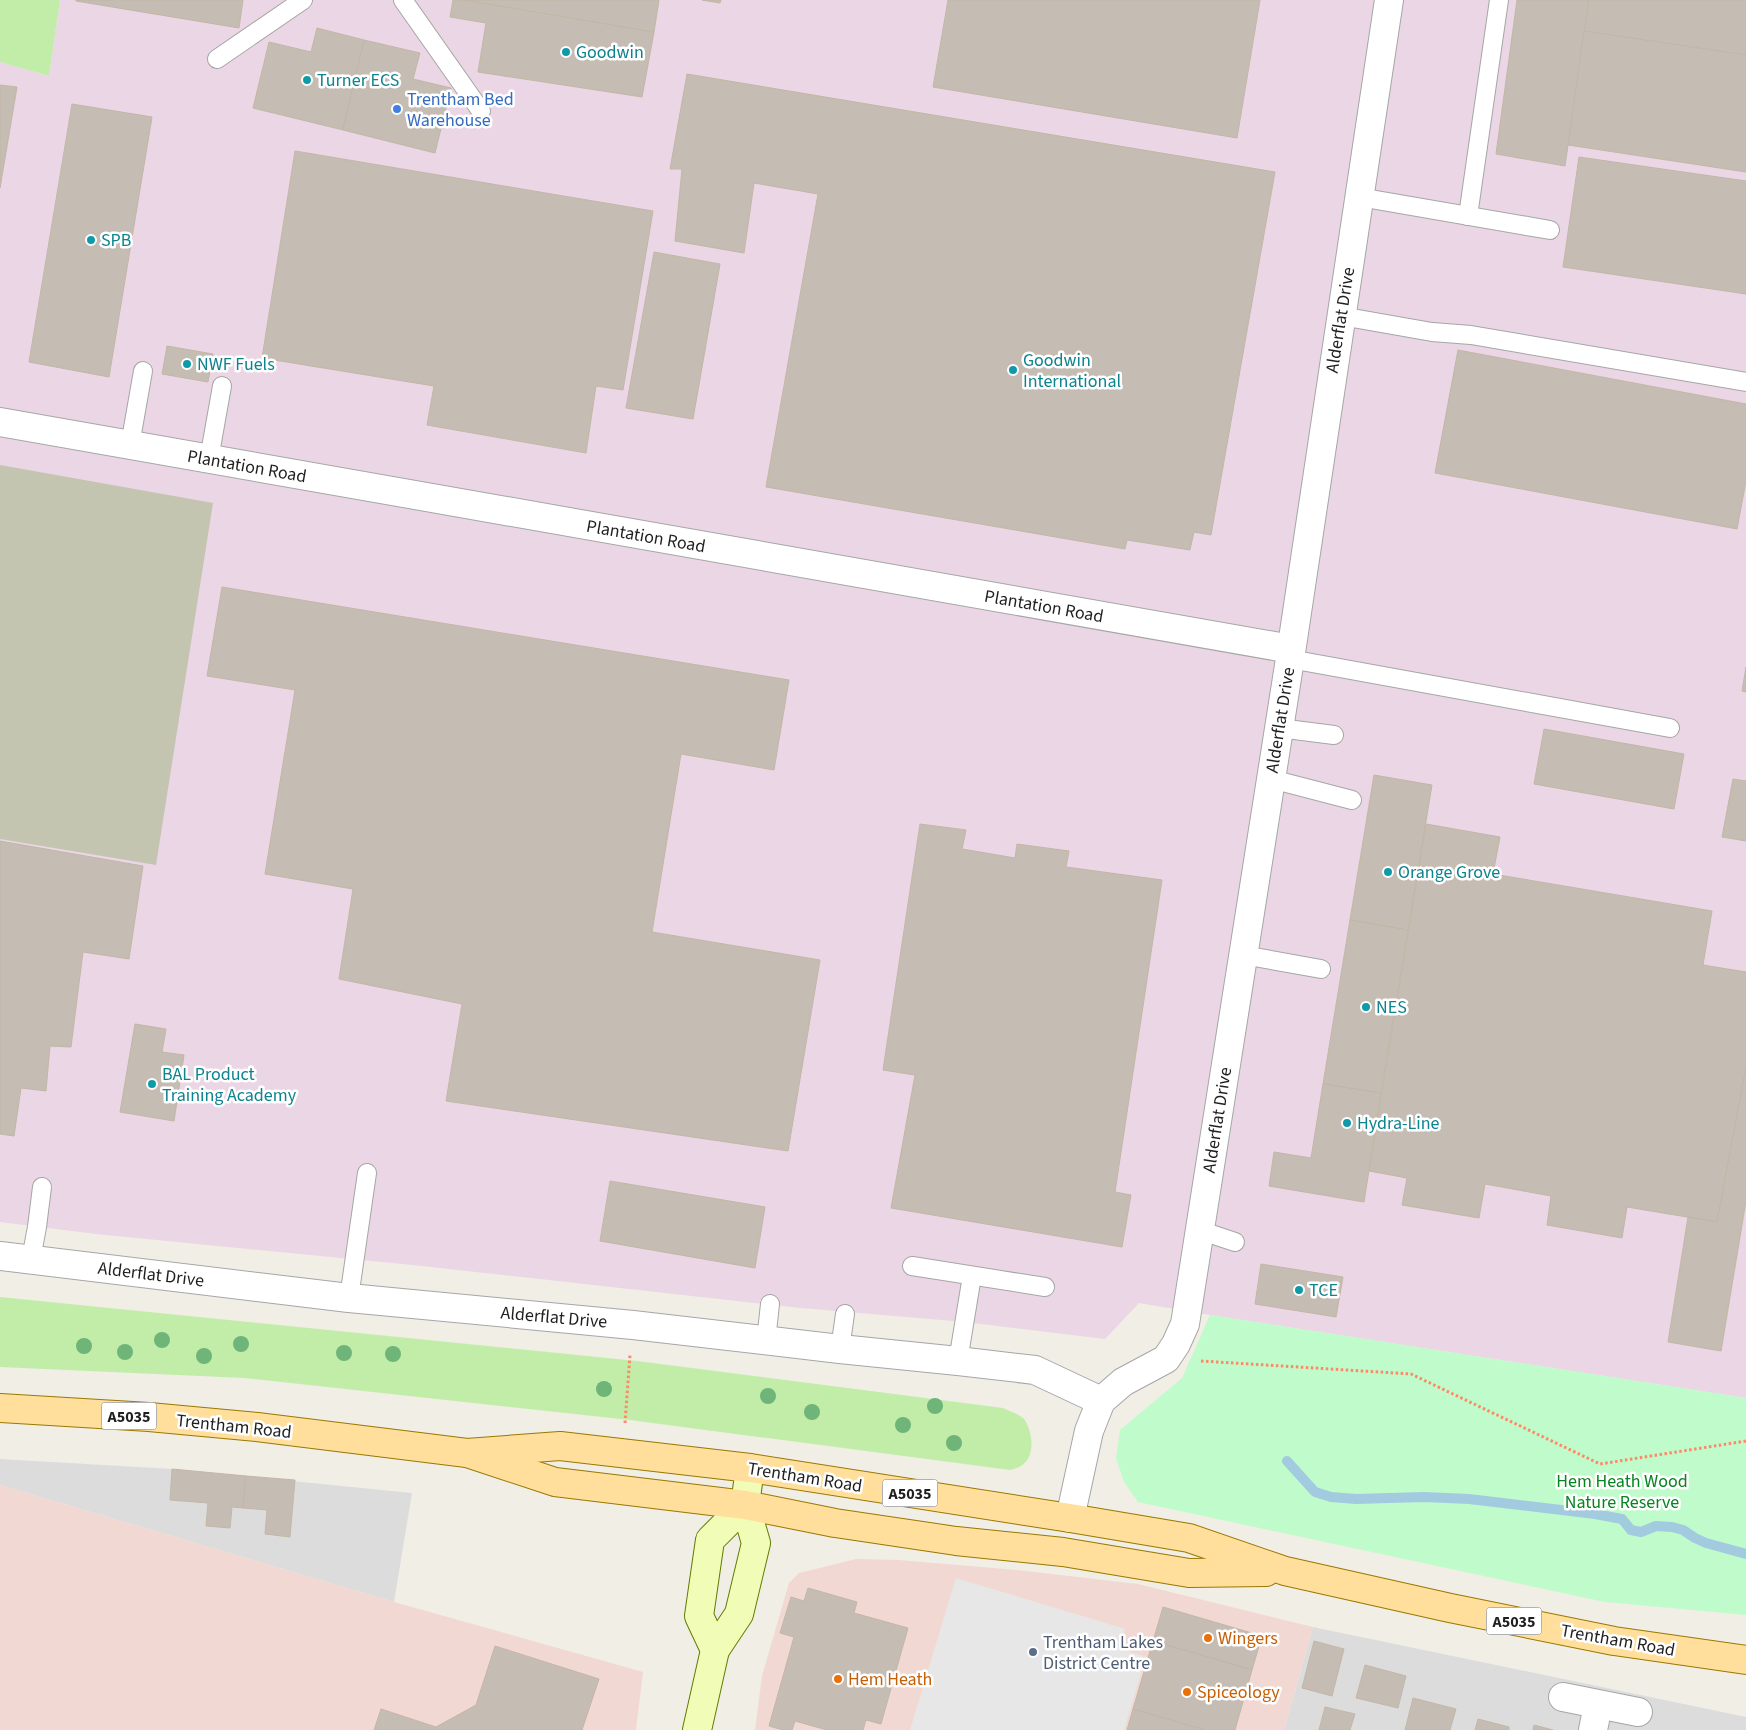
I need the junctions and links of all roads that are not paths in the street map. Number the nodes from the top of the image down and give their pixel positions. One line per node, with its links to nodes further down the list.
1 (303, 0): 5 (lane)
2 (402, 0): 6 (lane)
3 (1388, 0): 7 (street, Alderflat Drive)
4 (1499, 0): 8 (lane)
5 (217, 58)
6 (481, 111)
7 (1359, 198): 8 (lane); 10 (street, Alderflat Drive)
8 (1468, 216): 9 (lane)
9 (1550, 230)
10 (1341, 316): 12 (lane); 17 (street, Alderflat Drive)
11 (143, 371): 15 (lane)
12 (1746, 382)
13 (222, 386): 16 (lane)
14 (0, 422): 15 (street, Plantation Road)
15 (130, 445): 16 (street, Plantation Road)
16 (209, 459): 17 (street, Plantation Road)
17 (1290, 654): 18 (street, Alderflat Drive); 19 (lane)
18 (1279, 728): 20 (lane); 21 (street, Alderflat Drive)
19 (1670, 728)
20 (1334, 735)
21 (1271, 778): 22 (lane); 23 (street, Alderflat Drive)
22 (1352, 800)
23 (1243, 955): 24 (lane); 27 (street, Alderflat Drive)
24 (1321, 969)
25 (367, 1173): 34 (lane)
26 (42, 1187): 30 (lane)
27 (1200, 1230): 28 (lane); 40 (street, Alderflat Drive)
28 (1235, 1242)
29 (0, 1256): 30 (street, Alderflat Drive)
30 (31, 1259): 34 (street, Alderflat Drive)
31 (912, 1266): 32 (lane)
32 (972, 1276): 33 (lane); 39 (lane)
33 (1045, 1288)
34 (349, 1298): 37 (street, Alderflat Drive)
35 (770, 1304): 37 (lane)
36 (845, 1314): 38 (lane)
37 (766, 1341): 38 (street, Alderflat Drive)
38 (840, 1349): 39 (street, Alderflat Drive)
39 (958, 1360): 40 (street, Alderflat Drive)
40 (1101, 1400): 45 (street)
41 (0, 1408): 42 (main road, Trentham Road / A5035)
42 (467, 1453): 43 (main road, Trentham Road / A5035); 44 (main road, Trentham Road / A5035)
43 (750, 1468): 44 (main road); 45 (main road, Trentham Road / A5035)
44 (745, 1505): 46 (main road, Trentham Road / A5035); 47 (main road); 47 (main road)
45 (1070, 1518): 46 (main road, Trentham Road / A5035)
46 (1285, 1572): 48 (main road, Trentham Road / A5035)
47 (715, 1650): 52 (main road)
48 (1746, 1660)
49 (1563, 1697): 51 (street)
50 (1638, 1712): 51 (street)
51 (1596, 1717)
52 (697, 1730)

